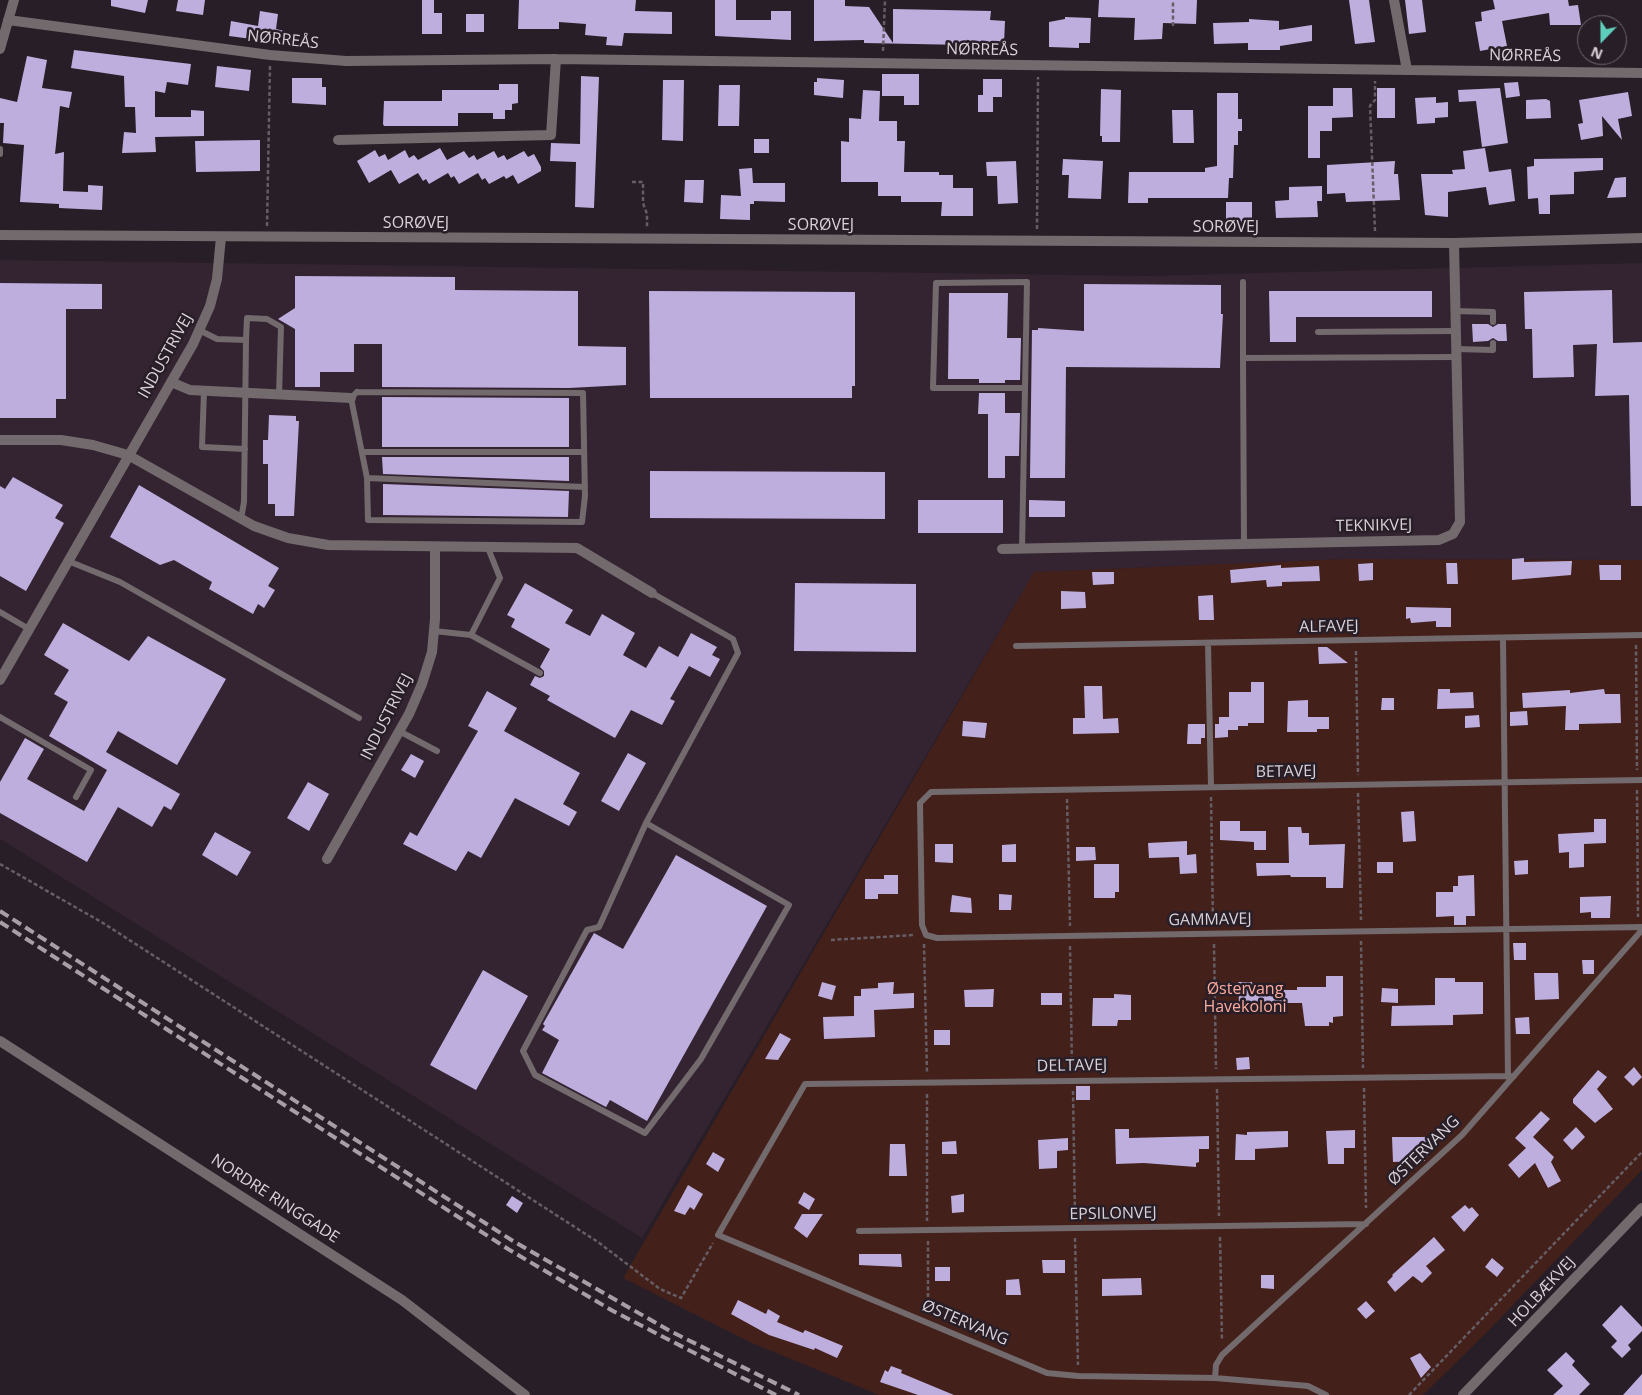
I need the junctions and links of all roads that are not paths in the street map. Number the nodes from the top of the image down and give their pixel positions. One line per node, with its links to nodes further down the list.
1 (14, 0): 3 (street)
2 (1394, 0): 6 (street)
3 (8, 20): 4 (street); 5 (street, NØRREÅS)
4 (0, 49)
5 (556, 59): 6 (street, NØRREÅS); 8 (street)
6 (1407, 70): 7 (street, NØRREÅS)
7 (1642, 73)
8 (338, 140)
9 (0, 150): 10 (lane)
10 (0, 154)
11 (0, 235): 12 (street, SORØVEJ)
12 (221, 237): 14 (street, SORØVEJ); 18 (street, INDUSTRIVEJ)
13 (1642, 238): 14 (street, SORØVEJ)
14 (1454, 243): 16 (street, TEKNIKVEJ)
15 (1242, 282): 24 (lane)
16 (1455, 312): 17 (lane); 19 (street, TEKNIKVEJ)
17 (1493, 322)
18 (200, 330): 21 (lane); 25 (street, INDUSTRIVEJ)
19 (1456, 331): 20 (lane); 23 (street, TEKNIKVEJ)
20 (1318, 332)
21 (246, 340): 28 (lane); 29 (lane)
22 (1493, 343): 23 (lane)
23 (1456, 353): 24 (lane); 39 (street, TEKNIKVEJ)
24 (1243, 358): 39 (lane)
25 (171, 382): 27 (street); 35 (street, INDUSTRIVEJ)
26 (1024, 388): 26 (lane); 43 (lane)
27 (204, 391): 28 (street); 32 (lane)
28 (246, 394): 29 (street); 32 (lane)
29 (279, 396): 30 (street)
30 (351, 398): 33 (lane); 34 (lane)
31 (0, 440): 35 (street)
32 (245, 449): 38 (lane)
33 (362, 452): 34 (lane); 36 (lane)
34 (584, 452): 37 (lane)
35 (128, 455): 38 (street); 44 (street, INDUSTRIVEJ)
36 (367, 478): 37 (lane); 37 (lane)
37 (585, 487)
38 (241, 519): 40 (street)
39 (1244, 544): 43 (street, TEKNIKVEJ)
40 (435, 548): 41 (street); 48 (street, INDUSTRIVEJ)
41 (488, 548): 45 (street); 50 (lane)
42 (1002, 549): 43 (street, TEKNIKVEJ)
43 (1022, 549)
44 (68, 561): 47 (street, INDUSTRIVEJ); 57 (lane)
45 (652, 593): 65 (lane)
46 (0, 612): 47 (lane)
47 (29, 629): 55 (street, INDUSTRIVEJ)
48 (434, 631): 50 (lane); 58 (street, INDUSTRIVEJ)
49 (1642, 634): 51 (lane, ALFAVEJ)
50 (471, 635): 54 (lane)
51 (1503, 638): 52 (lane, ALFAVEJ); 61 (lane)
52 (1208, 643): 53 (lane, ALFAVEJ); 62 (lane)
53 (1016, 646)
54 (540, 673)
55 (1, 678)
56 (0, 717): 64 (lane)
57 (359, 718)
58 (399, 731): 59 (lane); 66 (street, INDUSTRIVEJ)
59 (437, 751)
60 (1642, 780): 61 (lane, BETAVEJ)
61 (1504, 782): 62 (lane, BETAVEJ); 68 (lane)
62 (1211, 787): 63 (lane, BETAVEJ)
63 (931, 792): 68 (lane, GAMMAVEJ)
64 (76, 796)
65 (646, 823): 65 (lane)
66 (327, 859)
67 (1642, 929): 68 (lane, GAMMAVEJ); 70 (lane, ØSTERVANG)
68 (1506, 930): 70 (lane)
69 (0, 1041): 76 (street, NORDRE RINGGADE)
70 (1511, 1077): 72 (lane, ØSTERVANG); 74 (lane, DELTAVEJ)
71 (1642, 1208): 78 (street, HOLBÆKVEJ)
72 (1366, 1224): 73 (lane, EPSILONVEJ); 75 (lane, ØSTERVANG)
73 (859, 1231)
74 (718, 1234): 75 (lane, ØSTERVANG)
75 (1215, 1378): 77 (lane, ØSTERVANG)
76 (525, 1395)
77 (1326, 1395)
78 (1463, 1395)

